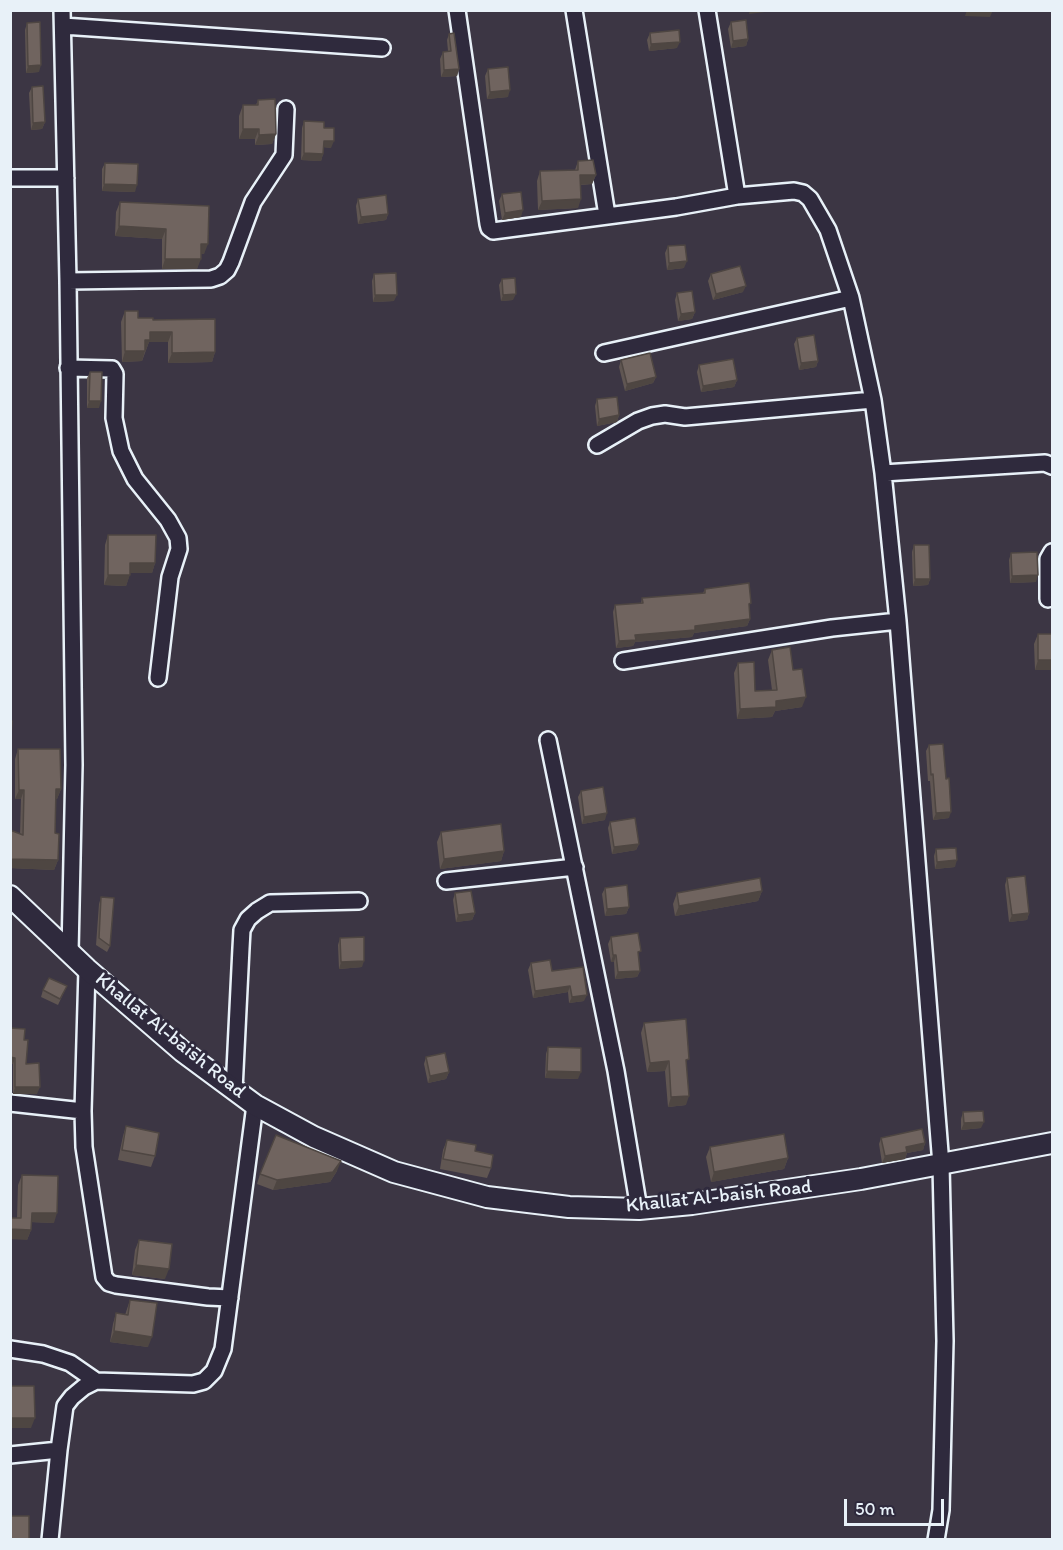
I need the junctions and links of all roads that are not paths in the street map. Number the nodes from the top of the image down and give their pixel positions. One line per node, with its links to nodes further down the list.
1 (457, 10): 10 (street)
2 (574, 10): 10 (street)
3 (707, 10): 9 (street)
4 (63, 18): 5 (street); 7 (street)
5 (382, 48)
6 (286, 109): 11 (street)
7 (66, 177): 8 (street); 11 (street)
8 (10, 178)
9 (737, 196): 10 (street); 12 (street)
10 (607, 216)
11 (68, 281): 14 (street)
12 (851, 298): 13 (street); 15 (street)
13 (604, 353)
14 (68, 368): 23 (street); 29 (street)
15 (873, 400): 16 (street); 18 (street)
16 (597, 445)
17 (1053, 466): 18 (street)
18 (883, 473): 21 (street)
19 (1053, 552): 20 (street)
20 (1048, 599)
21 (898, 621): 22 (street); 36 (street)
22 (623, 661)
23 (158, 678)
24 (548, 740): 25 (street)
25 (575, 867): 26 (street); 37 (street)
26 (446, 881)
27 (10, 896): 29 (street, Khallat Al-baish Road)
28 (359, 901): 31 (street)
29 (70, 952): 30 (street, Khallat Al-baish Road)
30 (87, 969): 31 (street, Khallat Al-baish Road); 34 (street)
31 (234, 1090): 33 (street, Khallat Al-baish Road)
32 (10, 1103): 34 (street)
33 (255, 1105): 37 (street, Khallat Al-baish Road); 38 (street)
34 (83, 1111): 38 (street)
35 (1053, 1143): 36 (street, Khallat Al-baish Road)
36 (941, 1165): 37 (street, Khallat Al-baish Road); 44 (street)
37 (639, 1209)
38 (230, 1298): 40 (street)
39 (10, 1349): 40 (street)
40 (96, 1381): 41 (street)
41 (58, 1450): 42 (street); 43 (street)
42 (10, 1455)
43 (50, 1539)
44 (936, 1539)

